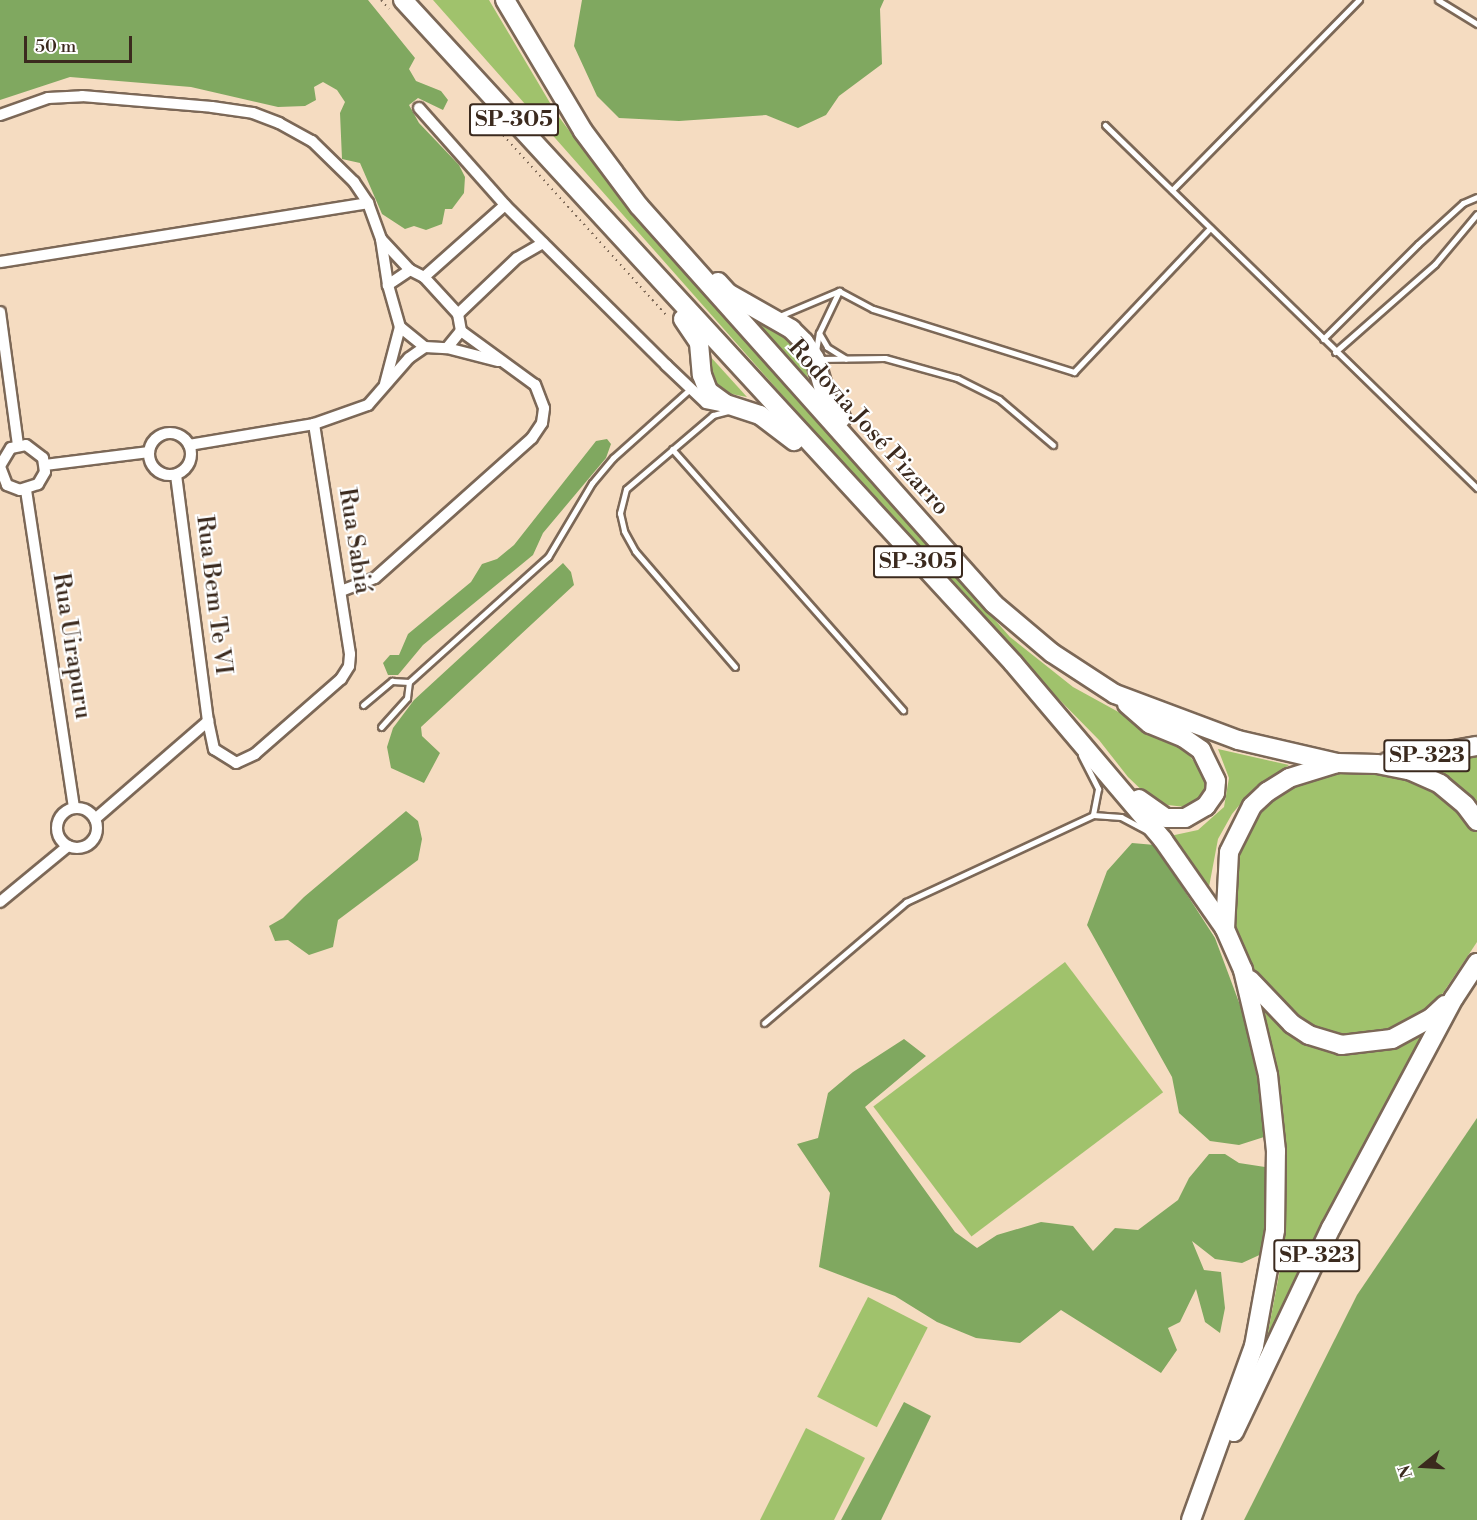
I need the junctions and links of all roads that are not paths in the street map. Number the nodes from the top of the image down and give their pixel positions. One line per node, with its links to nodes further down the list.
1 (403, 0): 6 (main road, SP-305)
2 (416, 0): 6 (main road)
3 (505, 0): 16 (main road, Rodovia José Pizarro)
4 (1359, 0): 11 (lane)
5 (1438, 0): 7 (lane)
6 (426, 24): 19 (main road, SP-305)
7 (1477, 24)
8 (419, 108): 14 (street)
9 (0, 115): 13 (street)
10 (1105, 125): 11 (lane)
11 (1172, 190): 17 (lane)
12 (1477, 196): 32 (lane)
13 (368, 203): 18 (street); 21 (street)
14 (505, 205): 20 (street); 23 (street)
15 (1477, 214): 35 (lane)
16 (649, 219): 28 (main road); 54 (main road, Rodovia José Pizarro)
17 (1210, 228): 25 (lane); 32 (lane)
18 (381, 239): 22 (street); 24 (street)
19 (624, 241): 39 (main road); 55 (main road)
20 (543, 243): 27 (street); 39 (street)
21 (0, 262)
22 (410, 270): 23 (street); 24 (street)
23 (424, 278): 27 (street)
24 (388, 285): 29 (street)
25 (839, 291): 28 (lane); 31 (lane)
26 (0, 312): 46 (street)
27 (458, 314): 30 (street)
28 (774, 318): 36 (main road)
29 (400, 327): 33 (street); 40 (street)
30 (461, 332): 34 (street); 38 (street)
31 (819, 333): 36 (lane); 37 (lane)
32 (1323, 339): 35 (lane)
33 (425, 347): 34 (street); 40 (street)
34 (447, 348): 38 (street)
35 (1335, 352): 56 (lane)
36 (815, 359): 37 (lane); 54 (main road)
37 (848, 360): 47 (lane)
38 (504, 363): 58 (street)
39 (696, 382): 41 (street); 41 (street); 42 (main road); 61 (lane)
40 (381, 395): 44 (street)
41 (706, 403): 42 (street); 43 (lane)
42 (743, 407): 43 (lane); 55 (main road)
43 (713, 416): 48 (lane)
44 (314, 423): 45 (street); 58 (street, Rua Sabiá)
45 (189, 445): 49 (street); 53 (street)
46 (18, 446): 50 (street); 51 (street)
47 (1053, 446)
48 (672, 449): 60 (lane); 64 (lane)
49 (149, 452): 50 (street); 53 (street)
50 (45, 465): 57 (street)
51 (0, 466): 52 (street)
52 (0, 473): 57 (street)
53 (176, 475): 65 (street, Rua Bem Te VI)
54 (880, 476): 62 (main road, Rodovia José Pizarro)
55 (841, 478): 66 (main road, SP-305)
56 (1477, 488)
57 (26, 490): 72 (street, Rua Uirapuru)
58 (340, 591): 59 (street, Rua Sabiá)
59 (349, 666): 65 (street, Rua Bem Te VI)
60 (735, 667)
61 (409, 682): 63 (lane); 67 (lane)
62 (1114, 694): 68 (main road); 70 (main road, Rodovia José Pizarro)
63 (363, 705)
64 (903, 710)
65 (208, 721): 74 (street)
66 (1066, 725): 68 (main road, SP-305); 73 (lane)
67 (381, 727)
68 (1082, 744): 76 (main road, SP-305)
69 (1477, 746): 71 (main road, SP-323)
70 (1337, 763): 71 (main road, SP-323); 79 (main road, SP-323)
71 (1377, 764): 75 (main road, SP-323)
72 (74, 807): 74 (street); 77 (street)
73 (1093, 814): 76 (lane); 83 (lane)
74 (96, 819): 77 (street)
75 (1477, 822)
76 (1163, 840): 79 (main road, SP-305)
77 (68, 846): 78 (street)
78 (0, 902)
79 (1225, 929): 81 (main road, SP-323)
80 (1477, 963): 82 (main road, SP-323)
81 (1243, 970): 82 (main road, SP-323); 84 (main road, SP-323)
82 (1454, 998): 84 (main road, SP-323)
83 (764, 1023)
84 (1191, 1520)

